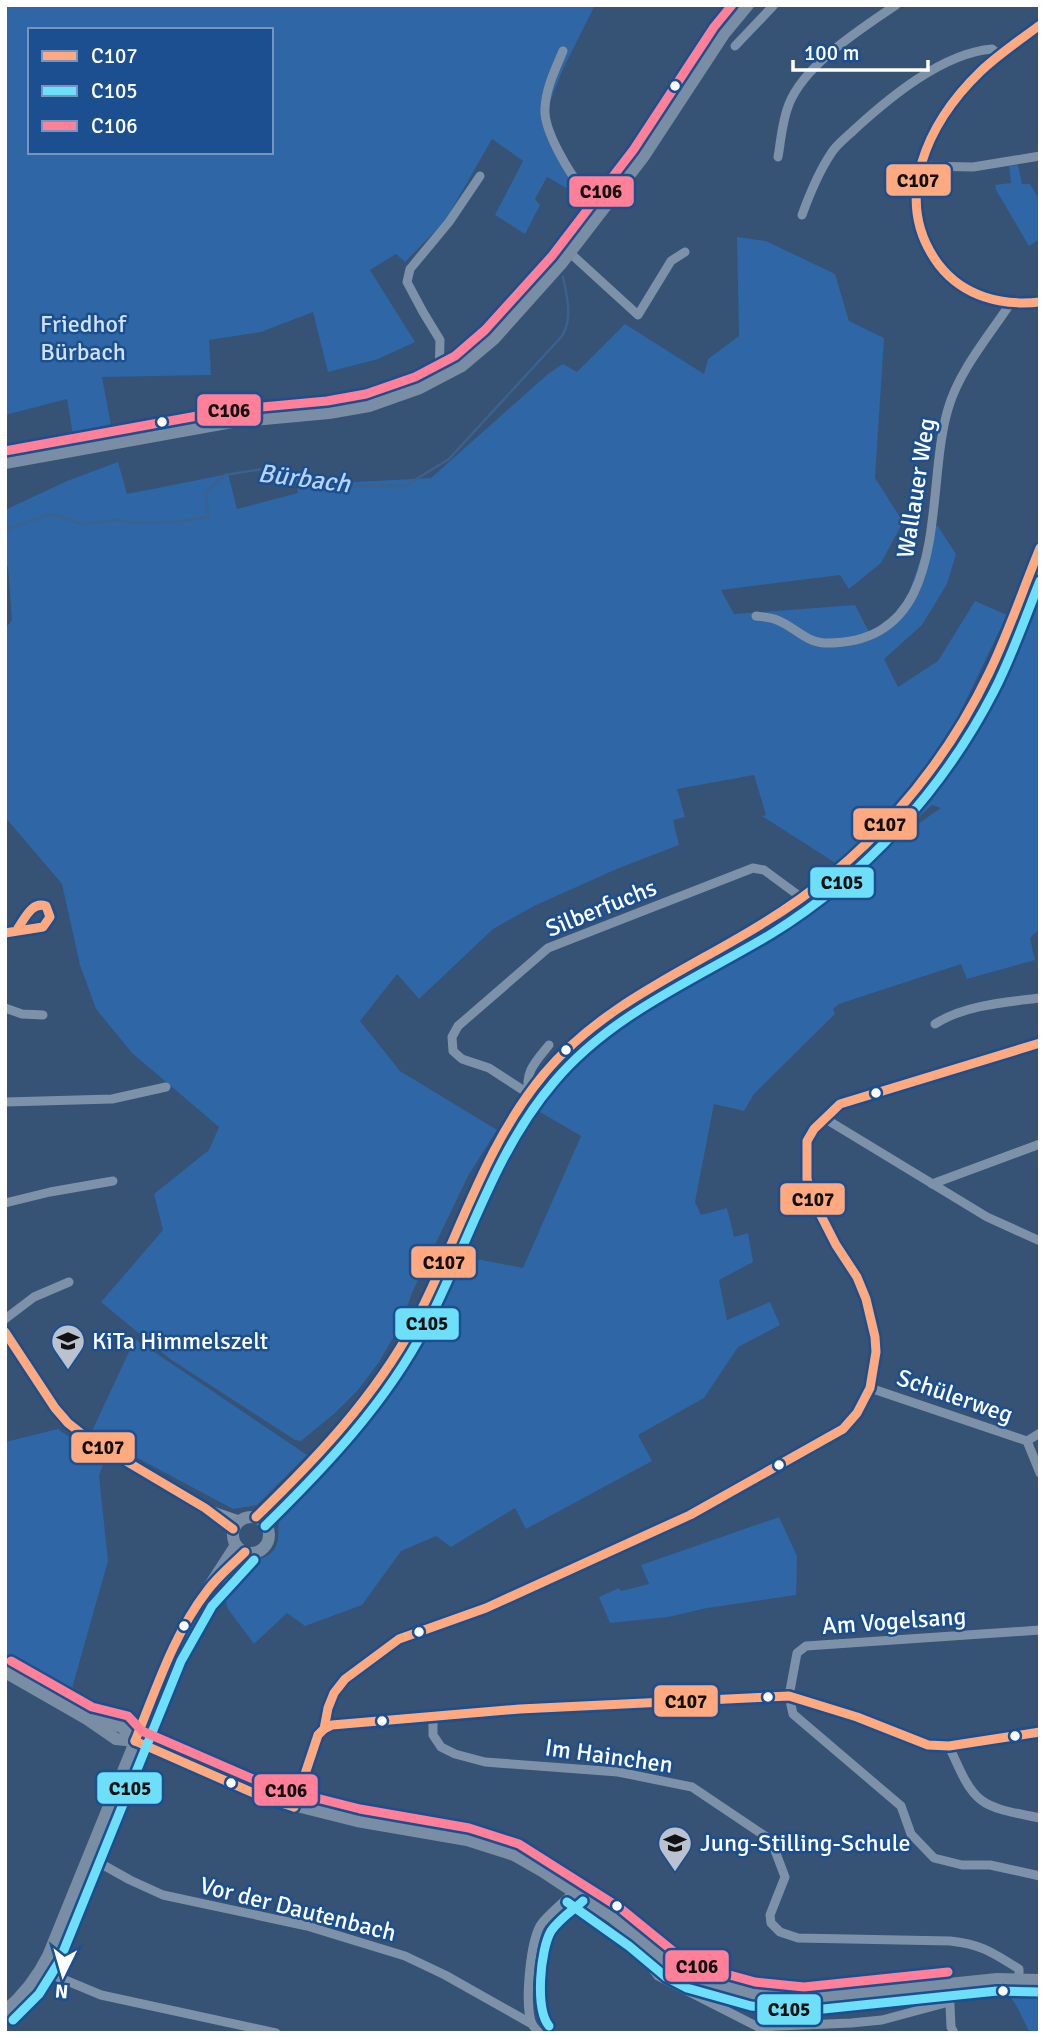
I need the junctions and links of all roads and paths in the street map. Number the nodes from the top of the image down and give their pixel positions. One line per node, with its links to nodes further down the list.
1 (748, 5): 12 (street)
2 (774, 5): 5 (street)
3 (896, 5): 9 (street)
4 (1040, 24): 7 (street)
5 (735, 46)
6 (563, 51): 12 (street)
7 (1000, 55): 10 (street); 13 (street)
8 (1040, 156): 10 (street)
9 (778, 157)
10 (920, 166): 17 (street)
11 (480, 176): 18 (street)
12 (605, 208): 15 (street)
13 (802, 215)
14 (685, 252): 15 (street)
15 (570, 253): 18 (street)
16 (1040, 302): 17 (street)
17 (1006, 303): 22 (street, Wallauer Weg)
18 (439, 379): 19 (street)
19 (5, 463)
20 (1040, 547): 21 (street)
21 (1036, 569): 23 (street)
22 (756, 616)
23 (802, 898): 33 (street); 33 (street, Silberfuchs)
24 (18, 928): 25 (street)
25 (5, 933)
26 (1040, 998): 29 (street)
27 (5, 1008): 28 (street)
28 (43, 1015)
29 (935, 1024)
30 (1040, 1043): 35 (street)
31 (549, 1045): 33 (street)
32 (166, 1087): 34 (street)
33 (529, 1094): 48 (street)
34 (5, 1102)
35 (824, 1118): 38 (street); 44 (street)
36 (1040, 1144): 38 (street)
37 (113, 1181): 39 (street)
38 (932, 1184): 40 (street)
39 (5, 1203)
40 (1039, 1240)
41 (69, 1282): 42 (street)
42 (5, 1320)
43 (5, 1332): 49 (street)
44 (870, 1388): 46 (street, Schülerweg); 55 (street)
45 (1040, 1433): 46 (street, Schülerweg)
46 (1027, 1441): 47 (street, Schülerweg)
47 (1040, 1473)
48 (261, 1520): 49 (street); 50 (street)
49 (236, 1525): 50 (street)
50 (240, 1549): 57 (street)
51 (1040, 1630): 53 (street, Am Vogelsang)
52 (5, 1672): 57 (street)
53 (789, 1696): 54 (street); 58 (street); 62 (street)
54 (433, 1716): 55 (street); 66 (street, Im Hainchen)
55 (324, 1729): 59 (street)
56 (1040, 1732): 58 (street)
57 (135, 1741): 59 (street); 61 (street)
58 (949, 1746): 60 (street)
59 (294, 1807): 63 (street)
60 (1040, 1818)
61 (89, 1857): 65 (street); 72 (street, Vor der Dautenbach)
62 (1040, 1876)
63 (574, 1892): 64 (street); 72 (street)
64 (653, 1949): 68 (street); 73 (street)
65 (41, 1970): 70 (street); 74 (street)
66 (1019, 1978): 67 (street); 68 (street)
67 (1040, 1980)
68 (948, 1984): 69 (street)
69 (949, 2002): 71 (street); 78 (street)
70 (5, 2011)
71 (851, 2023): 73 (street); 77 (street)
72 (532, 2024): 75 (street)
73 (759, 2027): 76 (street)
74 (276, 2033)
75 (539, 2033)
76 (770, 2033)
77 (860, 2033)
78 (954, 2033)

